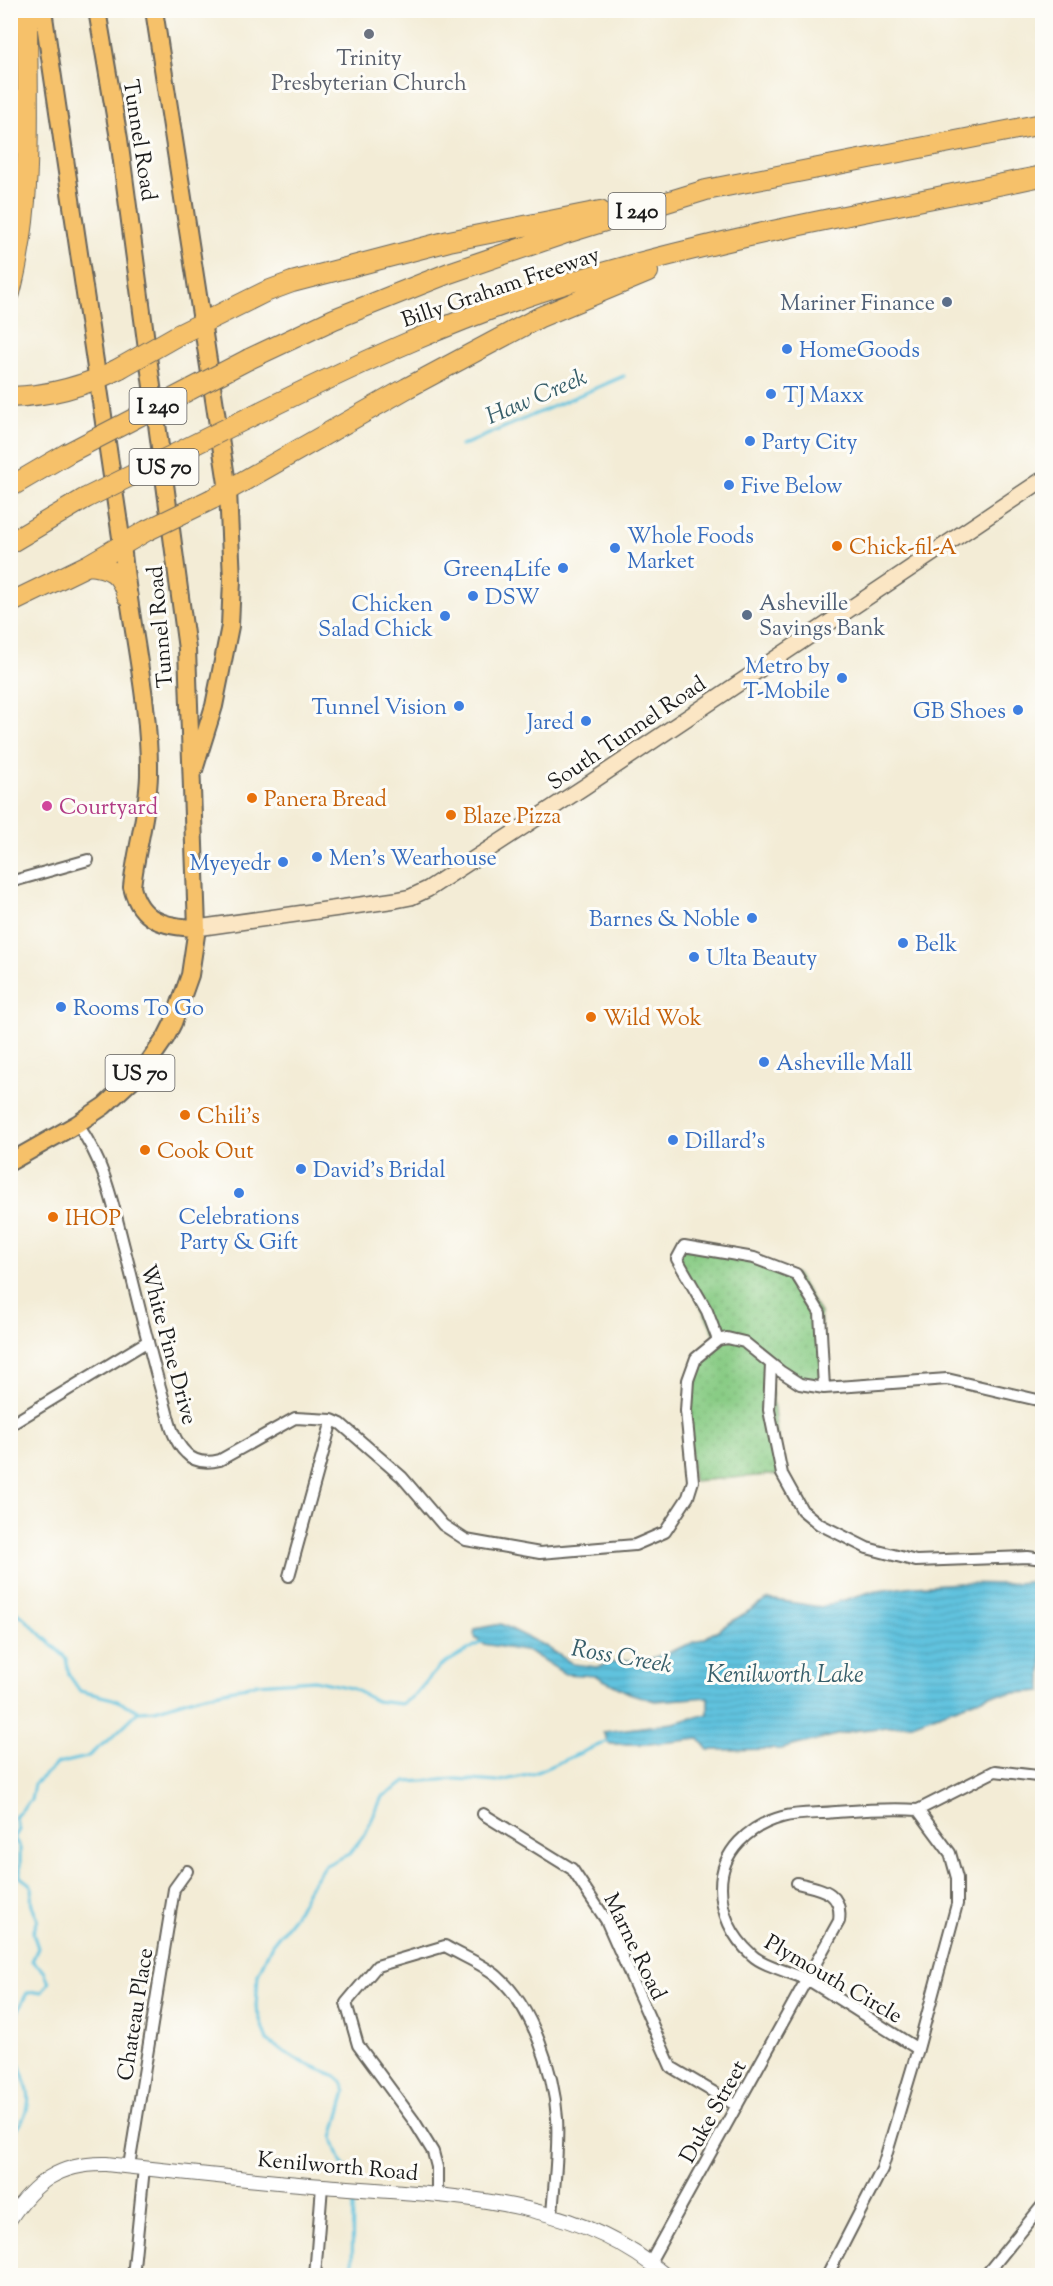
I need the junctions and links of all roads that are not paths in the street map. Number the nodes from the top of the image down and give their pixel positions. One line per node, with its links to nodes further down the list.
1 (27, 10): 9 (highway)
2 (44, 10): 11 (main road)
3 (97, 10): 21 (main road, Tunnel Road / US 70)
4 (154, 10): 10 (main road)
5 (1042, 124): 7 (highway, Billy Graham Freeway / I 240)
6 (1042, 176): 8 (highway, Billy Graham Freeway / I 240)
7 (706, 190): 10 (highway); 14 (highway, Billy Graham Freeway / I 240, bridge)
8 (717, 244): 15 (highway); 16 (highway, Billy Graham Freeway / I 240, bridge)
9 (10, 293)
10 (203, 321): 11 (highway, bridge); 15 (main road)
11 (98, 380): 12 (highway); 17 (main road)
12 (10, 397)
13 (1042, 480): 24 (main road, South Tunnel Road)
14 (10, 487)
15 (220, 494): 17 (highway, bridge); 21 (main road)
16 (10, 543)
17 (122, 544): 18 (highway); 19 (main road)
18 (88, 565): 19 (highway); 20 (highway)
19 (127, 596): 24 (main road)
20 (10, 603)
21 (191, 780): 24 (main road, Tunnel Road / US 70)
22 (88, 860): 23 (street)
23 (10, 882)
24 (197, 928): 25 (main road, Tunnel Road / US 70)
25 (77, 1124): 26 (main road, Tunnel Road / US 70); 28 (street, White Pine Drive)
26 (10, 1162)
27 (718, 1340): 29 (street); 30 (street); 32 (street)
28 (148, 1341): 32 (street, White Pine Drive); 33 (street)
29 (771, 1364): 30 (street); 34 (street)
30 (824, 1388): 31 (street)
31 (1042, 1401)
32 (333, 1420): 35 (street)
33 (10, 1425)
34 (1042, 1559)
35 (289, 1576)
36 (1042, 1781): 37 (street)
37 (918, 1810): 41 (street, Plymouth Circle); 42 (street)
38 (483, 1814): 43 (street, Marne Road)
39 (187, 1871): 44 (street, Chateau Place)
40 (797, 1883): 41 (street, Duke Street)
41 (808, 1980): 42 (street, Plymouth Circle); 43 (street, Duke Street)
42 (918, 2049): 55 (street)
43 (737, 2106): 51 (street, Duke Street)
44 (129, 2166): 45 (street, Kenilworth Road); 50 (street, Kenilworth Road)
45 (144, 2168): 46 (street, Kenilworth Road); 52 (street)
46 (322, 2186): 47 (street, Kenilworth Road); 53 (street)
47 (437, 2195): 49 (street, Kenilworth Road); 49 (street)
48 (1042, 2206): 56 (street)
49 (552, 2215): 51 (street, Kenilworth Road)
50 (10, 2219)
51 (650, 2262): 54 (street, Kenilworth Road)
52 (133, 2276)
53 (315, 2276)
54 (666, 2276)
55 (828, 2276)
56 (985, 2276)

